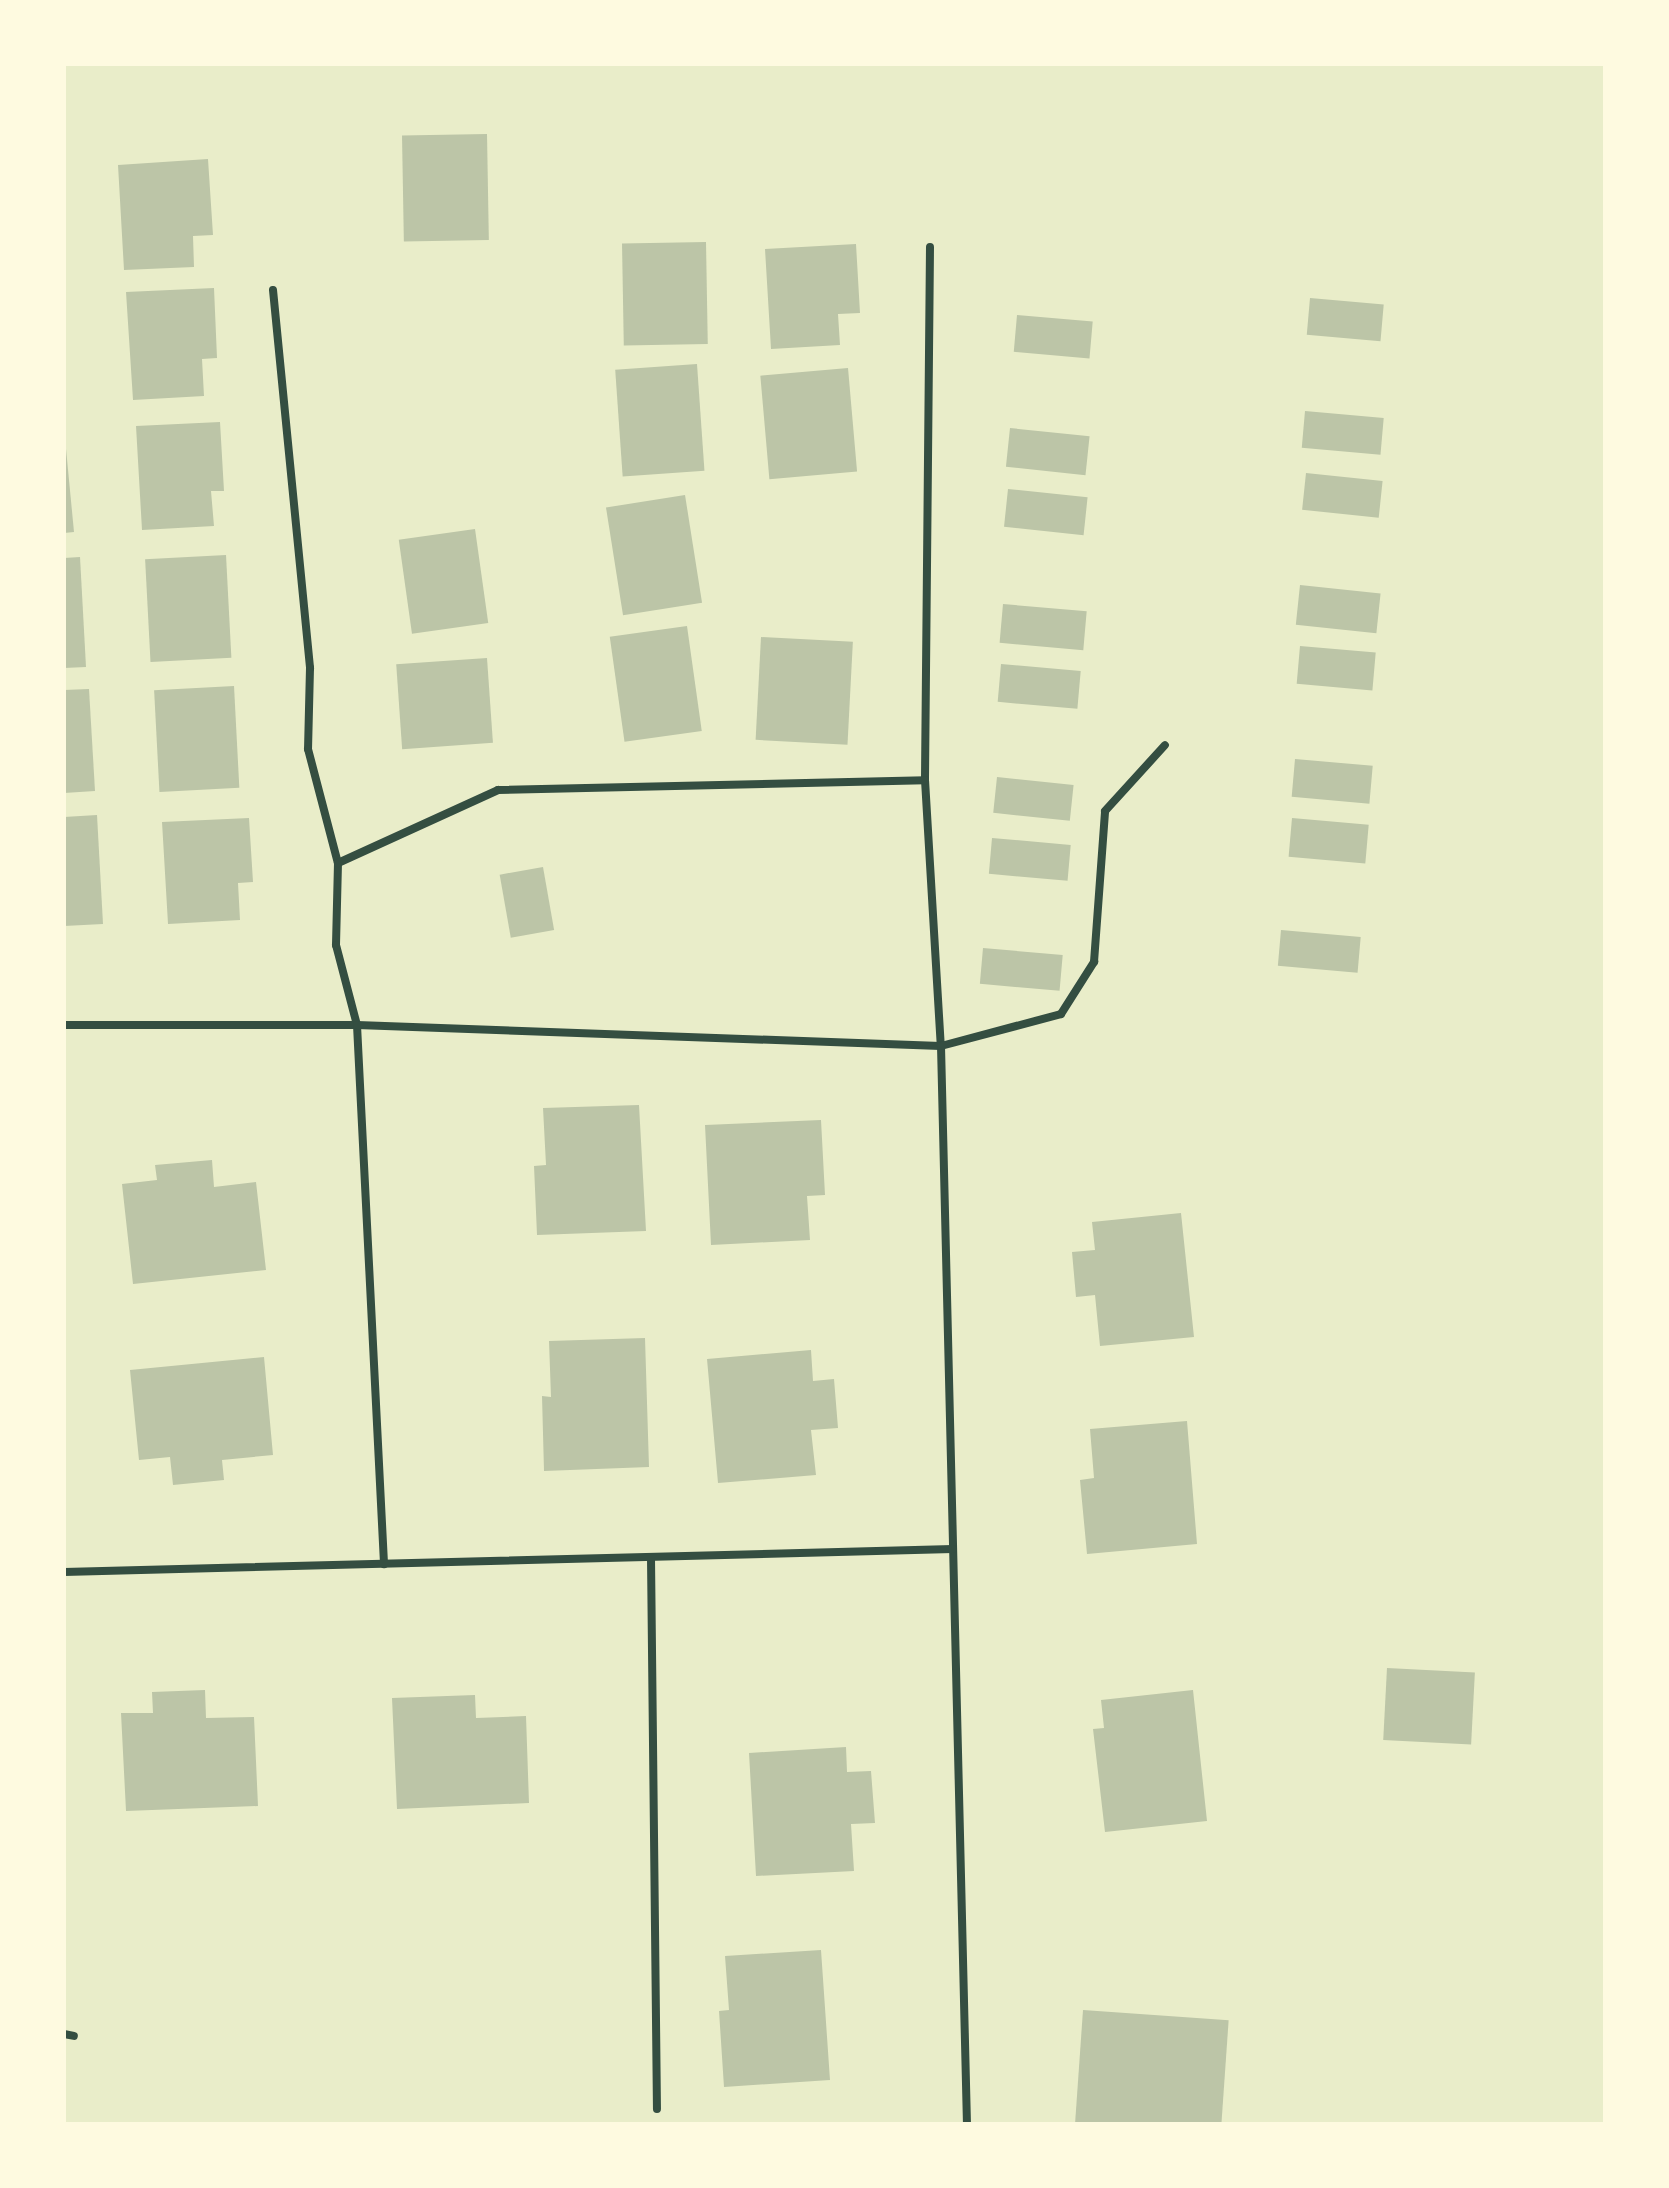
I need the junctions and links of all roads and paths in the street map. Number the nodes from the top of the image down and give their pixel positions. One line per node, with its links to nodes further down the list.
1 (930, 247): 4 (street)
2 (273, 290): 5 (street)
3 (1165, 745): 8 (street)
4 (925, 780): 5 (street); 8 (street)
5 (338, 863): 7 (street)
6 (64, 1025): 7 (street)
7 (357, 1025): 8 (street); 11 (street)
8 (941, 1046): 9 (street)
9 (953, 1549): 10 (street); 14 (street)
10 (651, 1558): 11 (street); 13 (street)
11 (384, 1564): 12 (street)
12 (64, 1572)
13 (657, 2109)
14 (967, 2124)

